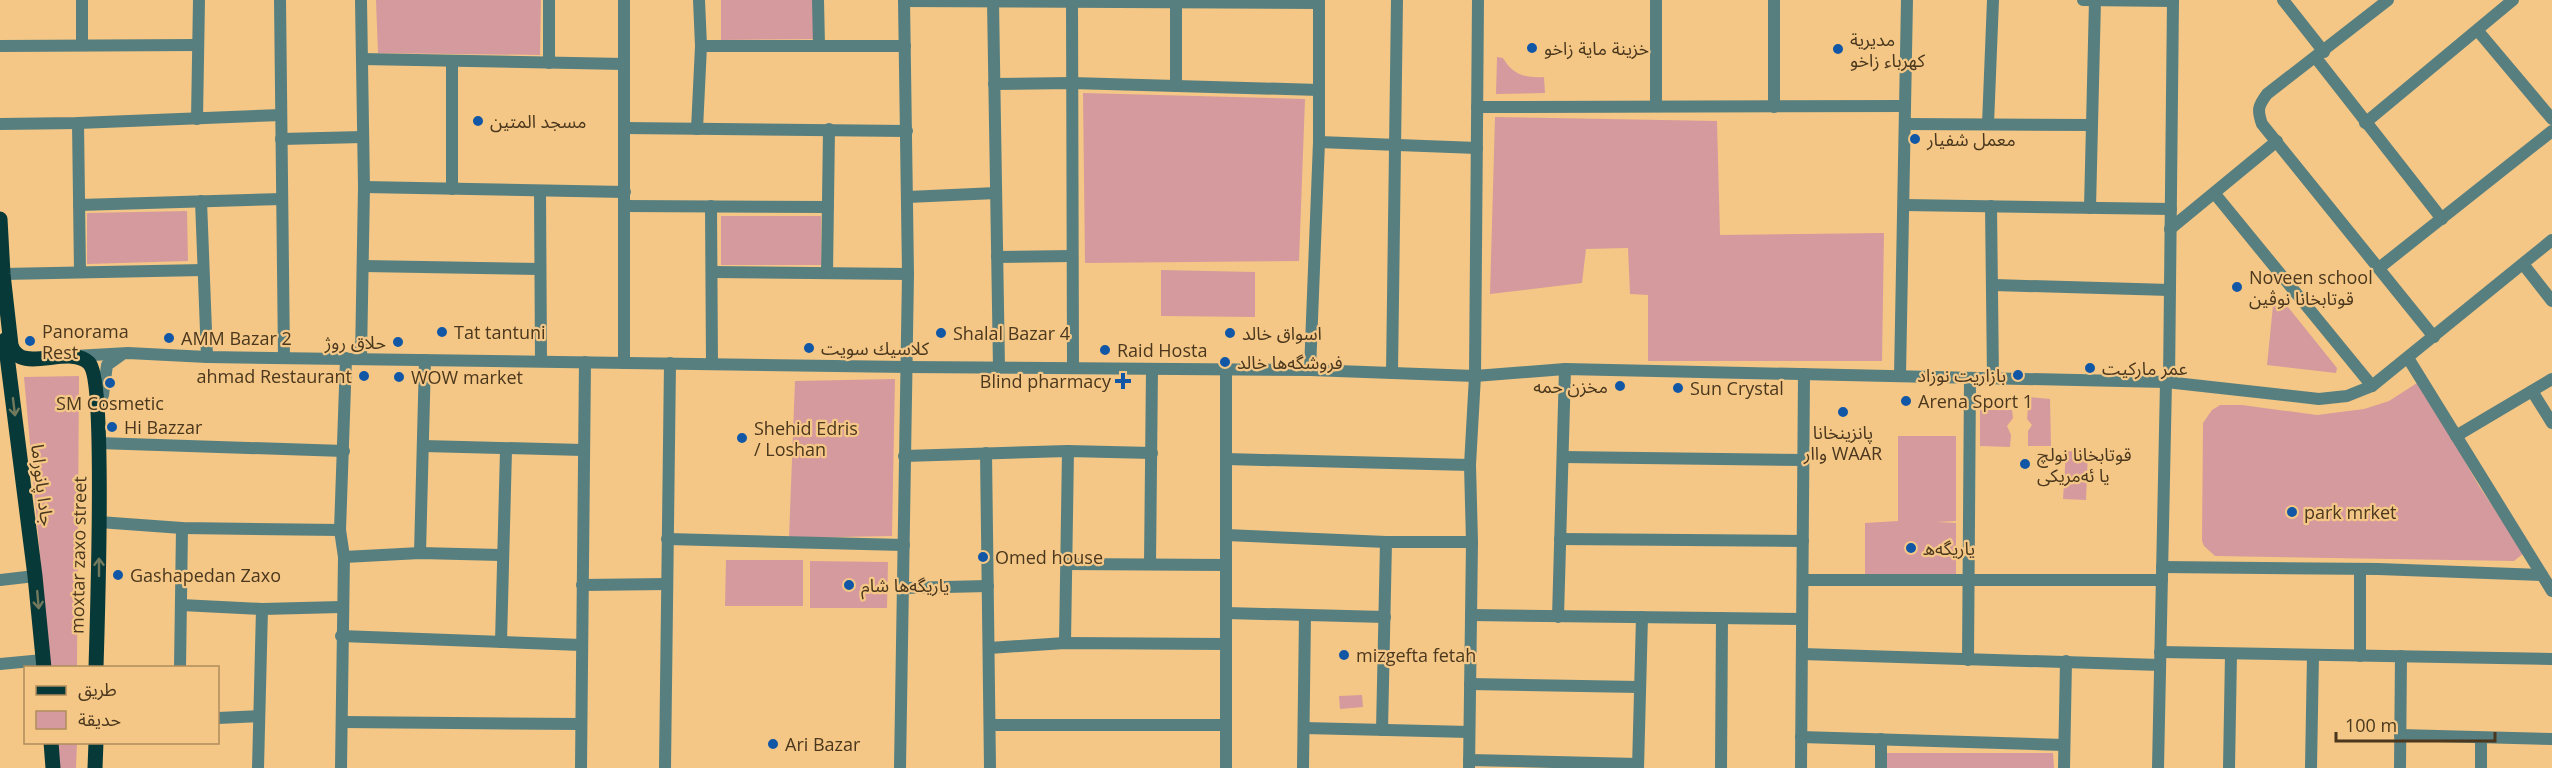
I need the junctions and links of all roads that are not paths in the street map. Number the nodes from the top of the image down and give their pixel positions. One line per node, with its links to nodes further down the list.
1 (82, 0): 27 (street)
2 (199, 0): 28 (street)
3 (280, 0): 46 (street)
4 (361, 0): 34 (street)
5 (549, 0): 36 (street)
6 (624, 0): 37 (street)
7 (699, 0): 31 (street)
8 (818, 0): 29 (street)
9 (904, 0): 22 (street); 32 (street)
10 (1397, 0): 64 (street)
11 (1478, 0): 42 (street)
12 (1656, 0): 43 (street)
13 (1774, 0): 45 (street)
14 (1906, 0): 44 (street)
15 (1994, 0): 53 (street)
16 (2083, 0): 17 (street)
17 (2095, 0): 18 (street); 54 (street)
18 (2172, 0): 82 (street)
19 (2283, 0): 33 (street)
20 (2388, 0): 33 (street)
21 (2513, 0): 26 (street)
22 (993, 1): 23 (street); 39 (street)
23 (1072, 1): 24 (street); 38 (street)
24 (1176, 1): 25 (street); 40 (street)
25 (1319, 1): 41 (street)
26 (2478, 32): 48 (street); 50 (street)
27 (82, 44): 28 (street); 30 (street)
28 (197, 45): 47 (street)
29 (819, 45): 31 (street); 32 (street)
30 (0, 46)
31 (701, 46): 56 (street)
32 (905, 46): 58 (street)
33 (2320, 55): 50 (street); 62 (street)
34 (362, 60): 35 (street); 60 (street)
35 (452, 61): 36 (street); 67 (street)
36 (549, 63): 37 (street)
37 (624, 64): 55 (street)
38 (1072, 82): 39 (street); 40 (street); 87 (street)
39 (994, 84): 70 (street)
40 (1176, 86): 41 (street)
41 (1319, 90): 63 (street)
42 (1477, 106): 43 (street); 65 (street)
43 (1656, 106): 45 (street)
44 (1905, 106): 45 (street); 52 (street)
45 (1774, 107)
46 (281, 115): 47 (street); 61 (street)
47 (197, 119): 49 (street)
48 (2552, 119)
49 (78, 123): 51 (street); 75 (street)
50 (2365, 123): 84 (street)
51 (0, 124)
52 (1905, 124): 53 (street); 76 (street)
53 (1988, 124): 54 (street)
54 (2092, 125): 81 (street)
55 (625, 128): 56 (street); 69 (street)
56 (697, 129): 57 (street)
57 (829, 129): 58 (street); 80 (street)
58 (907, 131): 72 (street)
59 (2552, 131): 84 (street)
60 (363, 137): 61 (street); 66 (street)
61 (281, 139): 73 (street)
62 (2277, 141): 71 (street); 91 (street)
63 (1319, 142): 64 (street); 124 (street)
64 (1394, 145): 65 (street); 125 (street)
65 (1477, 148): 127 (street)
66 (364, 188): 67 (street); 90 (street)
67 (452, 189): 68 (street)
68 (540, 191): 69 (street); 92 (street)
69 (625, 192): 77 (street)
70 (996, 193): 72 (street); 88 (street)
71 (2215, 194): 85 (street); 133 (street)
72 (908, 197): 98 (street)
73 (282, 198): 74 (street); 108 (street)
74 (201, 201): 75 (street); 93 (street)
75 (79, 205): 94 (street)
76 (1904, 205): 79 (street); 128 (street)
77 (625, 206): 78 (street); 115 (street)
78 (711, 206): 80 (street); 95 (street)
79 (1991, 206): 81 (street); 99 (street)
80 (828, 207): 96 (street)
81 (2090, 208): 82 (street)
82 (2170, 209): 85 (street)
83 (0, 219): 97 (main road)
84 (2442, 219): 91 (street)
85 (2170, 229): 100 (street)
86 (2552, 240): 89 (street)
87 (1072, 256): 88 (street); 120 (street)
88 (998, 257): 119 (street)
89 (2523, 264): 101 (street); 103 (street)
90 (364, 266): 92 (street); 110 (street)
91 (2379, 268): 103 (street)
92 (540, 269): 113 (street)
93 (203, 270): 94 (street); 107 (street)
94 (80, 272): 97 (street)
95 (712, 272): 96 (street); 117 (street)
96 (827, 273): 98 (street)
97 (3, 274): 106 (main road)
98 (908, 274): 118 (street)
99 (1994, 285): 100 (street); 130 (street)
100 (2170, 290): 132 (street)
101 (2552, 301)
102 (0, 307): 104 (main road, جادا پانوراما)
103 (2434, 337): 111 (street)
104 (2, 343): 170 (main road, جادا پانوراما, one-way to 170)
105 (128, 353): 106 (street); 107 (street); 135 (street)
106 (75, 356): 135 (main road, moxtar zaxo street)
107 (207, 357): 108 (street)
108 (284, 358): 109 (street)
109 (346, 358): 110 (street); 142 (street)
110 (361, 358): 112 (street)
111 (2408, 358): 133 (street); 137 (street)
112 (425, 360): 113 (street); 139 (street)
113 (541, 361): 114 (street)
114 (585, 362): 115 (street); 141 (street)
115 (624, 363): 116 (street)
116 (670, 363): 117 (street); 155 (street)
117 (712, 364): 118 (street)
118 (907, 367): 119 (street); 146 (street)
119 (999, 368): 120 (street)
120 (1073, 368): 121 (street)
121 (1152, 369): 122 (street); 145 (street)
122 (1226, 369): 124 (street); 148 (street)
123 (1565, 369): 126 (street); 127 (street); 147 (street)
124 (1310, 370): 125 (street)
125 (1392, 373): 127 (street)
126 (1804, 374): 128 (street); 149 (street)
127 (1475, 376): 150 (street)
128 (1900, 376): 129 (street)
129 (1970, 378): 130 (street); 173 (street)
130 (1994, 378): 132 (street)
131 (2552, 379): 134 (street)
132 (2167, 382): 133 (street); 168 (street)
133 (2372, 386)
134 (2532, 391): 136 (street); 137 (street)
135 (97, 406): 138 (main road, moxtar zaxo street)
136 (2552, 423)
137 (2456, 436): 169 (street)
138 (98, 443): 142 (street); 151 (main road, moxtar zaxo street)
139 (424, 446): 140 (street); 161 (street)
140 (506, 450): 141 (street); 162 (street)
141 (583, 450): 175 (street)
142 (344, 451): 153 (street)
143 (1068, 451): 144 (street); 145 (street); 164 (street)
144 (986, 453): 146 (street); 176 (street)
145 (1152, 453): 165 (street)
146 (904, 456): 160 (street)
147 (1563, 457): 149 (street); 156 (street)
148 (1226, 459): 150 (street); 154 (street)
149 (1804, 459): 157 (street)
150 (1470, 465): 159 (street)
151 (99, 522): 152 (street); 207 (main road, moxtar zaxo street, one-way to 151)
152 (182, 528): 153 (street); 179 (street)
153 (340, 530): 163 (street)
154 (1226, 535): 158 (street); 166 (street)
155 (667, 539): 160 (street); 174 (street)
156 (1560, 539): 157 (street); 186 (street)
157 (1803, 541): 172 (street)
158 (1386, 542): 159 (street); 185 (street)
159 (1472, 542): 184 (street)
160 (904, 545): 177 (street)
161 (420, 553): 162 (street); 163 (street)
162 (501, 555): 191 (street)
163 (344, 557): 180 (street)
164 (1066, 564): 165 (street); 192 (street)
165 (1150, 564): 166 (street)
166 (1226, 565): 182 (street)
167 (2360, 569): 168 (street); 169 (street); 199 (street)
168 (2162, 574): 173 (street); 201 (street)
169 (2542, 575): 178 (street)
170 (35, 576): 171 (street); 206 (main road, جادا پانوراما, one-way to 206)
171 (0, 580)
172 (1803, 580): 173 (street); 189 (street)
173 (1970, 580): 203 (street)
174 (667, 584): 175 (street); 235 (street)
175 (582, 585): 194 (street)
176 (988, 586): 177 (street); 195 (street)
177 (903, 588): 236 (street)
178 (2552, 591)
179 (181, 604): 181 (street); 208 (street)
180 (341, 607): 181 (street); 190 (street)
181 (262, 609): 211 (street)
182 (1226, 612): 183 (street); 193 (street)
183 (1305, 615): 185 (street); 217 (street)
184 (1471, 615): 186 (street); 209 (street)
185 (1385, 616): 218 (street)
186 (1558, 616): 187 (street)
187 (1642, 618): 188 (street); 210 (street)
188 (1722, 618): 189 (street); 240 (street)
189 (1802, 619): 196 (street)
190 (341, 636): 191 (street); 213 (street)
191 (501, 642): 194 (street)
192 (1065, 644): 193 (street); 195 (street)
193 (1226, 644): 216 (street)
194 (581, 645): 214 (street)
195 (989, 648): 215 (street)
196 (1802, 654): 203 (street); 221 (street)
197 (2231, 654): 198 (street); 201 (street); 245 (street)
198 (2313, 655): 199 (street); 246 (street)
199 (2360, 656): 200 (street)
200 (2401, 656): 202 (street); 220 (street)
201 (2160, 658): 204 (street); 244 (street)
202 (2552, 659)
203 (1968, 660): 204 (street)
204 (2066, 661): 227 (street)
205 (0, 664): 206 (street)
206 (43, 664)
207 (96, 666)
208 (180, 666)
209 (1470, 684): 210 (street); 219 (street)
210 (1639, 687): 229 (street)
211 (259, 716): 212 (street); 232 (street)
212 (219, 718)
213 (343, 722): 214 (street); 233 (street)
214 (580, 724): 234 (street)
215 (990, 725): 216 (street); 237 (street)
216 (1226, 725): 238 (street)
217 (1304, 728): 218 (street); 239 (street)
218 (1382, 730): 219 (street)
219 (1468, 732): 228 (street)
220 (2400, 735): 222 (street); 247 (street)
221 (1801, 737): 224 (street); 241 (street)
222 (2481, 738): 223 (street); 248 (street)
223 (2552, 739)
224 (1881, 740): 227 (street); 242 (street)
225 (51, 744): 230 (main road)
226 (96, 744): 231 (main road)
227 (2064, 745): 243 (street)
228 (1469, 764): 229 (street)
229 (1638, 766)
230 (53, 768)
231 (95, 768)
232 (258, 768)
233 (341, 768)
234 (581, 768)
235 (665, 768)
236 (900, 768)
237 (990, 768)
238 (1226, 768)
239 (1303, 768)
240 (1721, 768)
241 (1801, 768)
242 (1881, 768)
243 (2064, 768)
244 (2158, 768)
245 (2229, 768)
246 (2311, 768)
247 (2400, 768)
248 (2481, 768)

